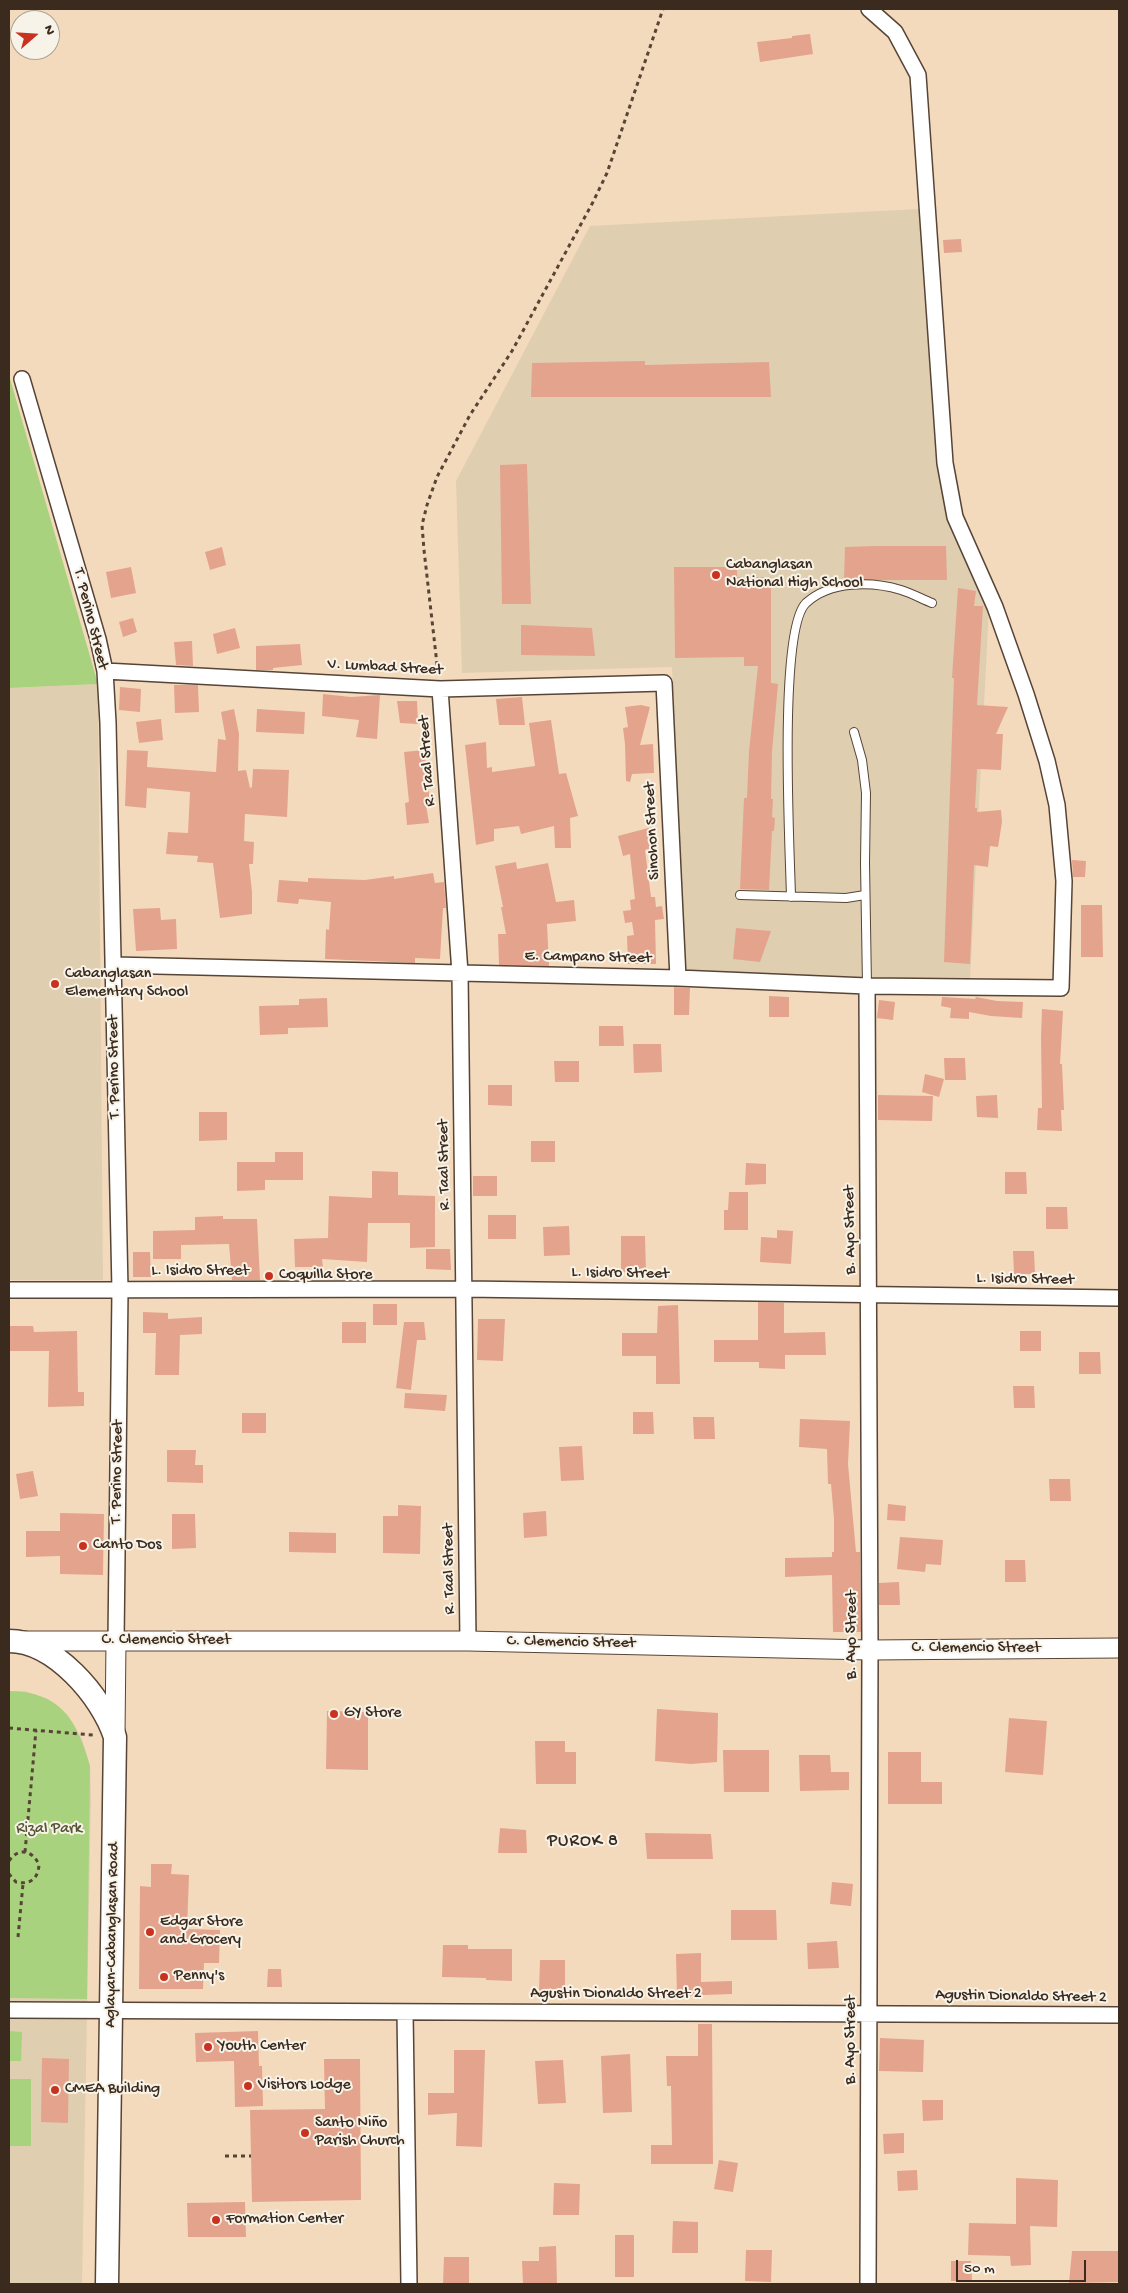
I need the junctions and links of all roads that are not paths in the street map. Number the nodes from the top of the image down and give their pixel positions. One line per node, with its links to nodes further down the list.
1 (869, 9): 14 (street, E. Campano Street)
2 (22, 379): 4 (street, T. Perino Street)
3 (932, 603): 10 (lane)
4 (105, 671): 6 (street, V. Lumbad Street); 11 (street, T. Perino Street)
5 (664, 683): 6 (street, V. Lumbad Street); 13 (street, Sinohon Street)
6 (440, 689): 12 (street, R. Taal Street)
7 (854, 732): 9 (lane)
8 (740, 895): 10 (lane)
9 (865, 895): 10 (lane); 14 (lane)
10 (791, 898)
11 (113, 965): 12 (street, E. Campano Street); 17 (street, T. Perino Street)
12 (460, 973): 13 (street, E. Campano Street); 15 (street, R. Taal Street)
13 (678, 978): 14 (street, E. Campano Street)
14 (867, 986): 18 (street, B. Ayo Street)
15 (465, 1289): 17 (street, L. Isidro Street); 18 (street, L. Isidro Street); 22 (street, R. Taal Street)
16 (9, 1290): 17 (street, L. Isidro Street)
17 (120, 1290): 21 (street, T. Perino Street)
18 (870, 1295): 19 (street, L. Isidro Street); 24 (street, B. Ayo Street)
19 (1119, 1298)
20 (16, 1641): 21 (street, C. Clemencio Street); 25 (main road, Aglayan-Cabanglasan Road)
21 (116, 1641): 22 (street, C. Clemencio Street); 25 (street, T. Perino Street)
22 (468, 1641): 24 (street, C. Clemencio Street)
23 (1119, 1648): 24 (street, C. Clemencio Street)
24 (870, 1650): 29 (street, B. Ayo Street)
25 (115, 1736): 27 (main road, Aglayan-Cabanglasan Road)
26 (9, 2010): 27 (street, Agustin Dionaldo Street 2)
27 (112, 2011): 28 (street, Agustin Dionaldo Street 2); 31 (main road, Aglayan-Cabanglasan Road)
28 (405, 2012): 29 (street, Agustin Dionaldo Street 2); 32 (street)
29 (870, 2013): 30 (street, Agustin Dionaldo Street 2); 33 (street, B. Ayo Street)
30 (1119, 2015)
31 (107, 2284)
32 (409, 2284)
33 (868, 2284)

